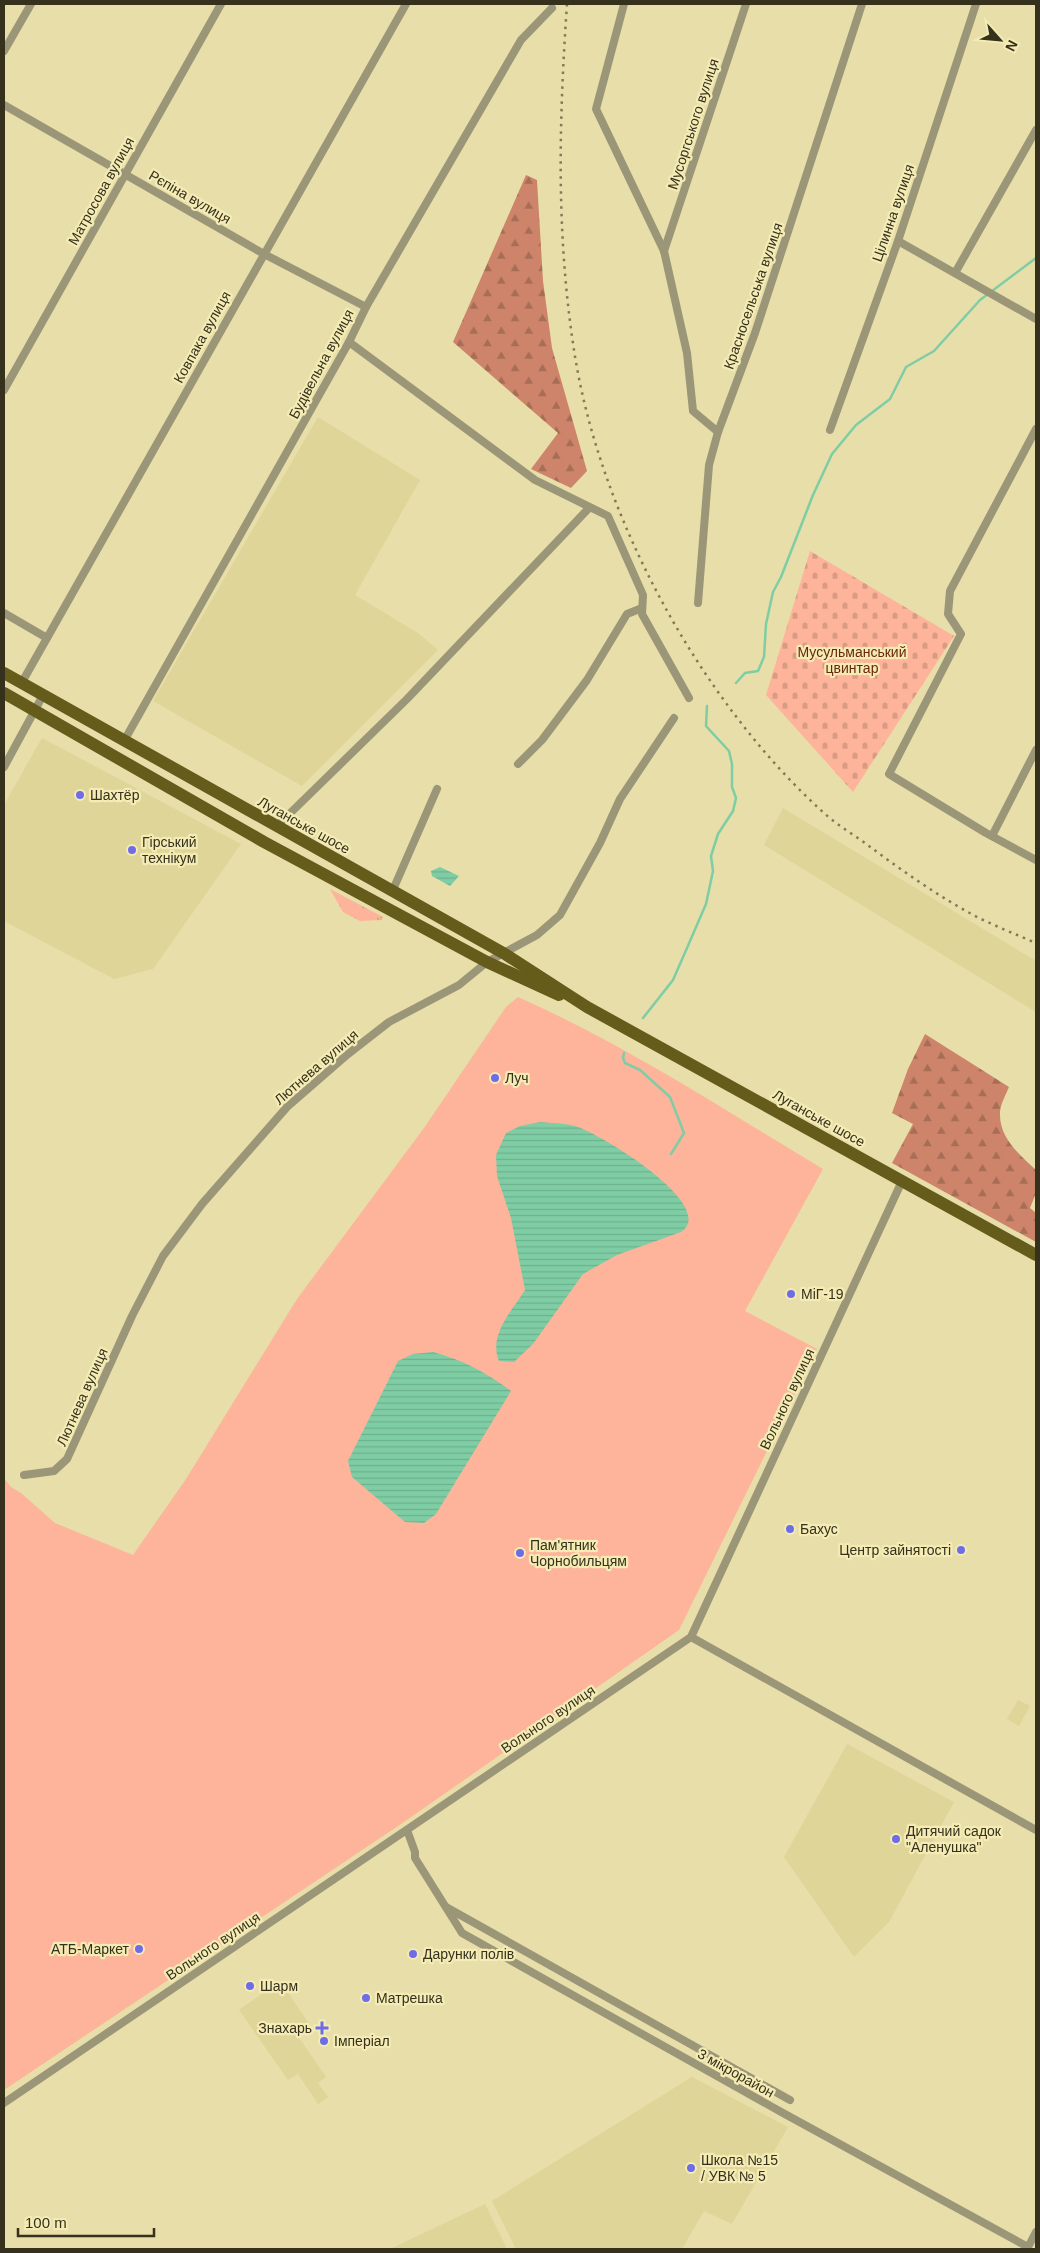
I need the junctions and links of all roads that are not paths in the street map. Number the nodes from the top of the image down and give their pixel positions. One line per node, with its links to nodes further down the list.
1 (31, 4): 9 (street)
2 (221, 4): 12 (street, Матросова вулиця)
3 (406, 4): 15 (street, Ковпака вулиця)
4 (624, 4): 14 (street)
5 (746, 4): 14 (street, Мусоргського вулиця)
6 (862, 4): 23 (street, Красносельська вулиця)
7 (976, 4): 13 (street, Цілинна вулиця)
8 (552, 8): 17 (street, Будівельна вулиця)
9 (4, 51)
10 (4, 106): 12 (street, Рєпіна вулиця)
11 (1036, 130): 16 (street)
12 (124, 174): 15 (street, Рєпіна вулиця); 20 (street, Матросова вулиця)
13 (898, 241): 16 (street); 22 (street, Цілинна вулиця)
14 (664, 252): 23 (street)
15 (264, 254): 17 (street, Рєпіна вулиця); 28 (street, Ковпака вулиця)
16 (955, 273): 18 (street)
17 (366, 307): 19 (street, Будівельна вулиця)
18 (1036, 319)
19 (349, 342): 24 (street); 36 (street, Будівельна вулиця)
20 (4, 390)
21 (1036, 429): 42 (street)
22 (830, 430)
23 (718, 432): 25 (street, Красносельська вулиця)
24 (589, 508): 26 (street); 41 (street)
25 (698, 604)
26 (642, 608): 33 (street); 38 (street)
27 (4, 613): 28 (street)
28 (47, 638): 30 (street, Ковпака вулиця)
29 (4, 674): 30 (main road, Луганське шосе)
30 (21, 684): 32 (main road, Луганське шосе)
31 (4, 692): 34 (main road, Луганське шосе)
32 (42, 697): 34 (street); 36 (main road, Луганське шосе)
33 (689, 698)
34 (35, 711): 39 (street); 46 (main road, Луганське шосе)
35 (674, 718): 45 (street, Лютнева вулиця)
36 (124, 741): 41 (main road, Луганське шосе)
37 (1036, 750): 42 (street)
38 (518, 764)
39 (4, 767)
40 (436, 789): 44 (street)
41 (276, 827): 44 (main road, Луганське шосе)
42 (992, 836): 43 (street)
43 (1036, 860)
44 (392, 892): 45 (main road, Луганське шосе)
45 (505, 954): 46 (street, Лютнева вулиця); 47 (main road, Луганське шосе)
46 (487, 962): 47 (main road, Луганське шосе); 50 (street, Лютнева вулиця)
47 (586, 1007): 48 (main road, Луганське шосе)
48 (902, 1182): 49 (main road, Луганське шосе); 51 (street, Вольного вулиця)
49 (1036, 1255)
50 (24, 1475)
51 (691, 1637): 52 (street, Вольного вулиця); 53 (street)
52 (407, 1830): 54 (street, 3 мікрорайон); 56 (street, Вольного вулиця)
53 (1036, 1830)
54 (444, 1906): 55 (street, 3 мікрорайон); 58 (street, 3 мікрорайон)
55 (790, 2100)
56 (4, 2103)
57 (1036, 2232): 58 (street)
58 (1027, 2248)

